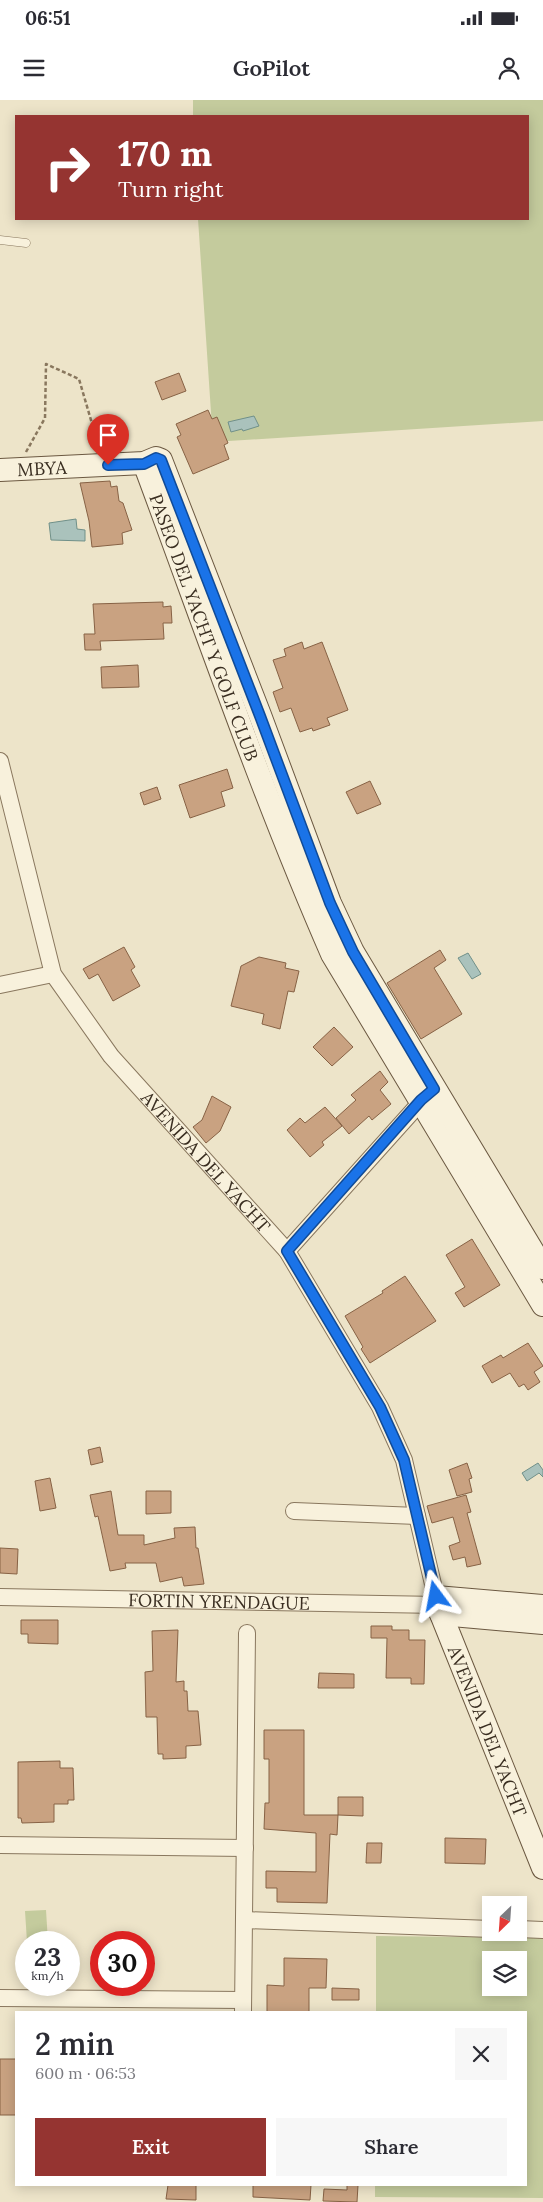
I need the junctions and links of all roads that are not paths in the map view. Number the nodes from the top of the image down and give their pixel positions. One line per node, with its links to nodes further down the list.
1 (0, 240): 2 (lane)
2 (26, 243)
3 (152, 462): 4 (main road, MBYA); 8 (main road, PASEO DEL YACHT Y GOLF CLUB)
4 (0, 470)
5 (0, 761): 6 (street, AVENIDA DEL YACHT)
6 (53, 974): 7 (street); 9 (street, AVENIDA DEL YACHT)
7 (0, 985)
8 (428, 1095): 9 (street); 10 (main road, PASEO DEL YACHT Y GOLF CLUB); 11 (main road, PASEO DEL YACHT Y GOLF CLUB)
9 (287, 1251): 13 (street, AVENIDA DEL YACHT)
10 (543, 1268)
11 (543, 1305)
12 (294, 1511): 13 (street)
13 (418, 1516): 15 (street, AVENIDA DEL YACHT)
14 (0, 1597): 15 (street, FORTIN YRENDAGUE)
15 (439, 1605): 16 (main road, FORTIN YRENDAGUE); 17 (main road, FORTIN YRENDAGUE); 21 (main road, AVENIDA DEL YACHT)
16 (543, 1606)
17 (543, 1623)
18 (247, 1633): 20 (street)
19 (0, 1845): 20 (street)
20 (245, 1848): 22 (street)
21 (543, 1868)
22 (245, 1920): 23 (street); 27 (street)
23 (482, 1929)
24 (528, 1929): 25 (street)
25 (543, 1930)
26 (0, 1998): 27 (street)
27 (243, 2006)

